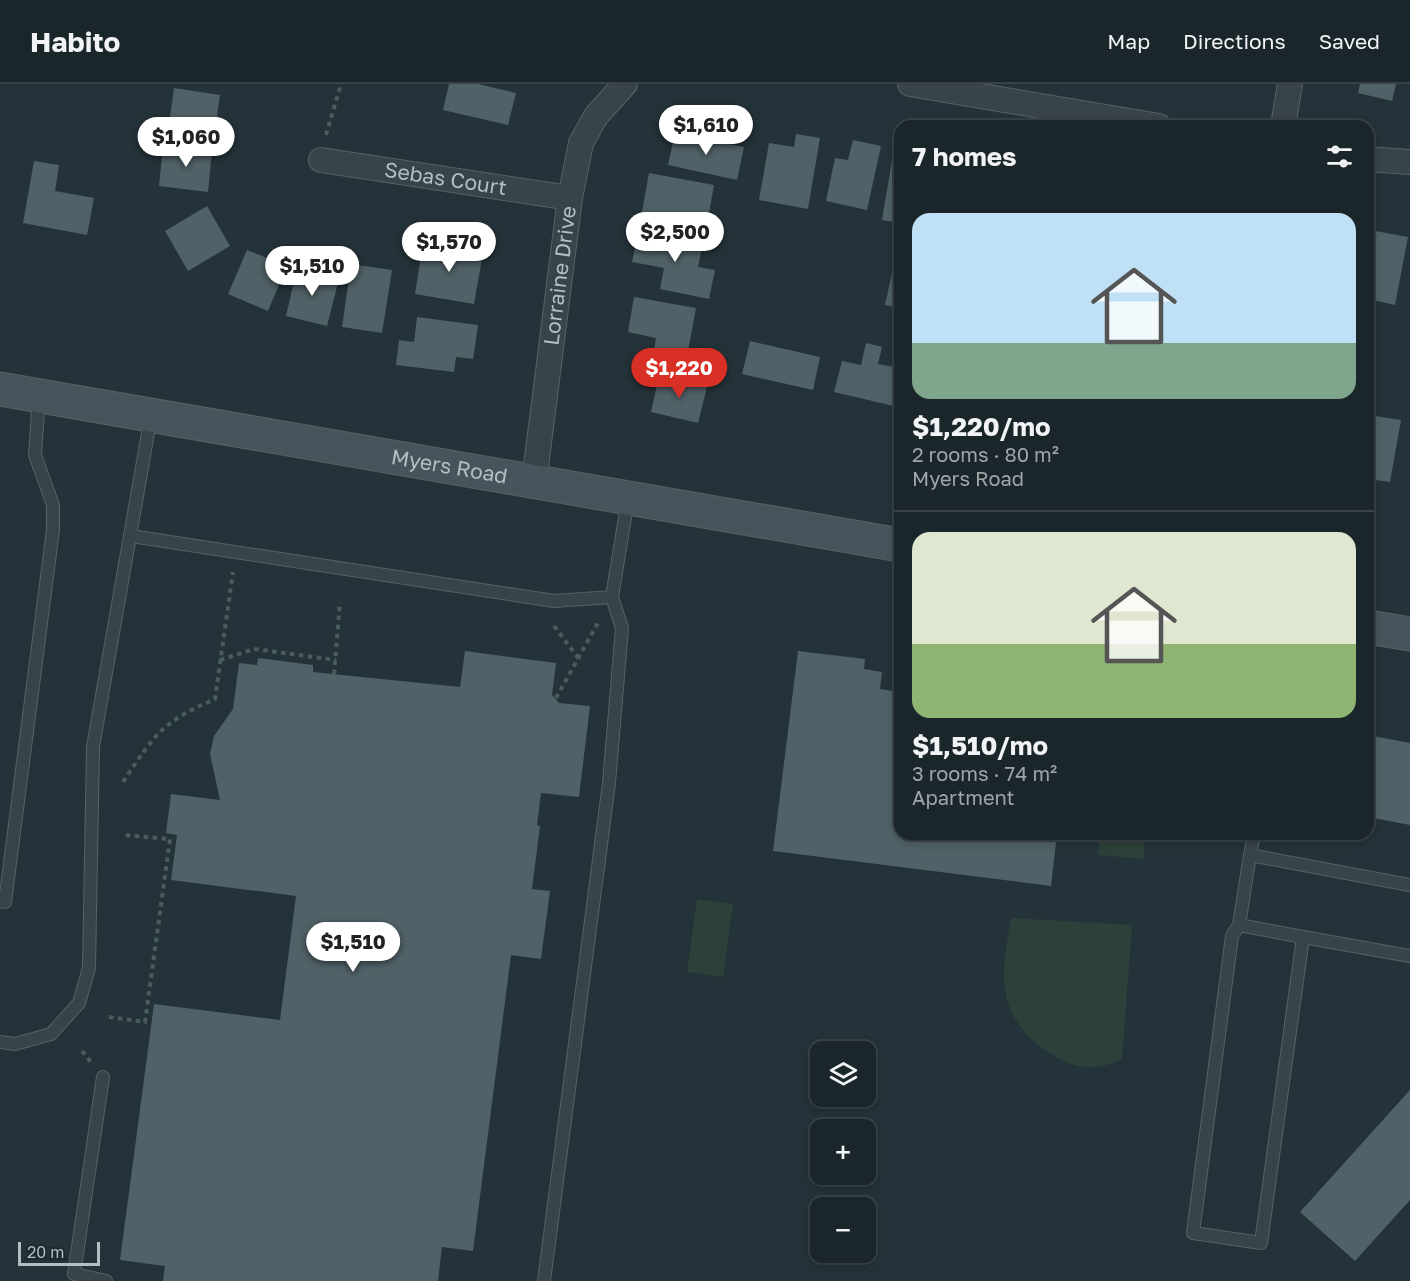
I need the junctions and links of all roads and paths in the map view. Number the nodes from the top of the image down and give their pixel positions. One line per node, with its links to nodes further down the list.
1 (340, 84): 8 (path)
2 (625, 84): 10 (street, Lorraine Drive)
3 (1290, 84): 6 (street)
4 (919, 85): 5 (street)
5 (1124, 120)
6 (1284, 120)
7 (1374, 159): 9 (street)
8 (321, 160): 10 (street, Sebas Court)
9 (1410, 162)
10 (570, 198): 14 (street, Lorraine Drive)
11 (0, 389): 12 (main road, Myers Road)
12 (39, 396): 13 (main road, Myers Road); 34 (lane)
13 (152, 416): 14 (main road, Myers Road); 16 (lane)
14 (534, 482): 15 (main road, Myers Road)
15 (628, 498): 17 (main road, Myers Road); 19 (lane)
16 (130, 537): 19 (lane); 39 (lane)
17 (894, 544)
18 (233, 572): 25 (path)
19 (612, 597): 24 (path); 42 (lane)
20 (340, 602): 26 (path)
21 (554, 626): 24 (path)
22 (1374, 628): 23 (main road)
23 (1410, 634)
24 (579, 659): 28 (path)
25 (220, 660): 26 (path); 29 (path)
26 (336, 660): 27 (path)
27 (334, 675)
28 (556, 698)
29 (123, 782)
30 (123, 835): 38 (path)
31 (1253, 840): 32 (lane)
32 (1250, 855): 33 (lane); 35 (lane)
33 (1410, 885)
34 (0, 901)
35 (1239, 925): 36 (lane); 36 (lane)
36 (1303, 937): 37 (lane)
37 (1410, 956)
38 (109, 1017)
39 (0, 1042)
40 (103, 1077): 41 (lane)
41 (106, 1281)
42 (544, 1281)

